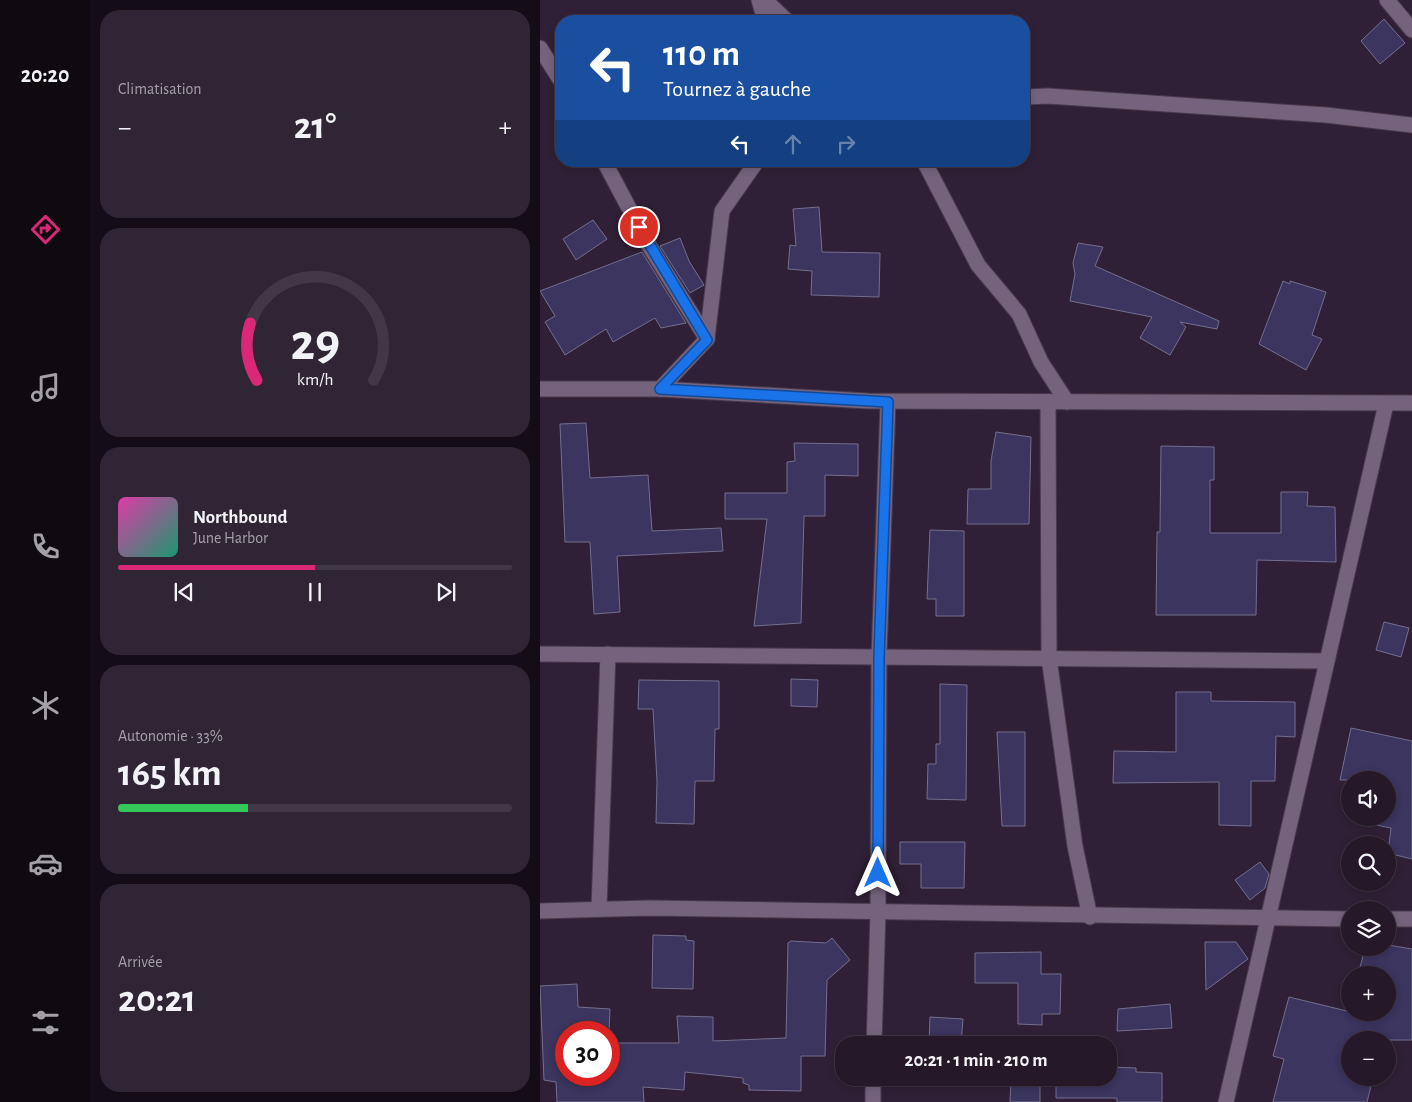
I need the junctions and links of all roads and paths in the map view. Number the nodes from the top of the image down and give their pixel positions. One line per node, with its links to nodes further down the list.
1 (760, 0): 4 (street)
2 (765, 0): 5 (street)
3 (1387, 0): 6 (street)
4 (764, 15)
5 (781, 15)
6 (1412, 30)
7 (540, 48): 8 (street)
8 (555, 72)
9 (1030, 97): 10 (street)
10 (1412, 125)
11 (607, 167): 14 (street)
12 (753, 167): 14 (street)
13 (927, 167): 19 (street)
14 (707, 340): 16 (street)
15 (540, 389): 16 (street)
16 (660, 389): 17 (street)
17 (888, 402): 18 (street); 24 (street)
18 (1048, 402): 19 (street); 25 (street)
19 (1067, 402): 21 (street)
20 (1412, 403): 21 (street)
21 (1386, 404): 26 (street)
22 (540, 654): 23 (street)
23 (608, 654): 24 (street); 27 (street)
24 (879, 657): 25 (street); 29 (street)
25 (1049, 658): 26 (street); 30 (street)
26 (1327, 661): 34 (street)
27 (599, 909): 28 (street); 29 (street)
28 (540, 911)
29 (878, 912): 30 (street); 35 (street)
30 (1090, 916): 34 (street)
31 (1341, 919): 34 (street)
32 (1396, 919): 33 (street)
33 (1412, 919)
34 (1268, 920): 38 (street)
35 (874, 1036)
36 (873, 1086): 37 (street)
37 (873, 1102)
38 (1226, 1102)

